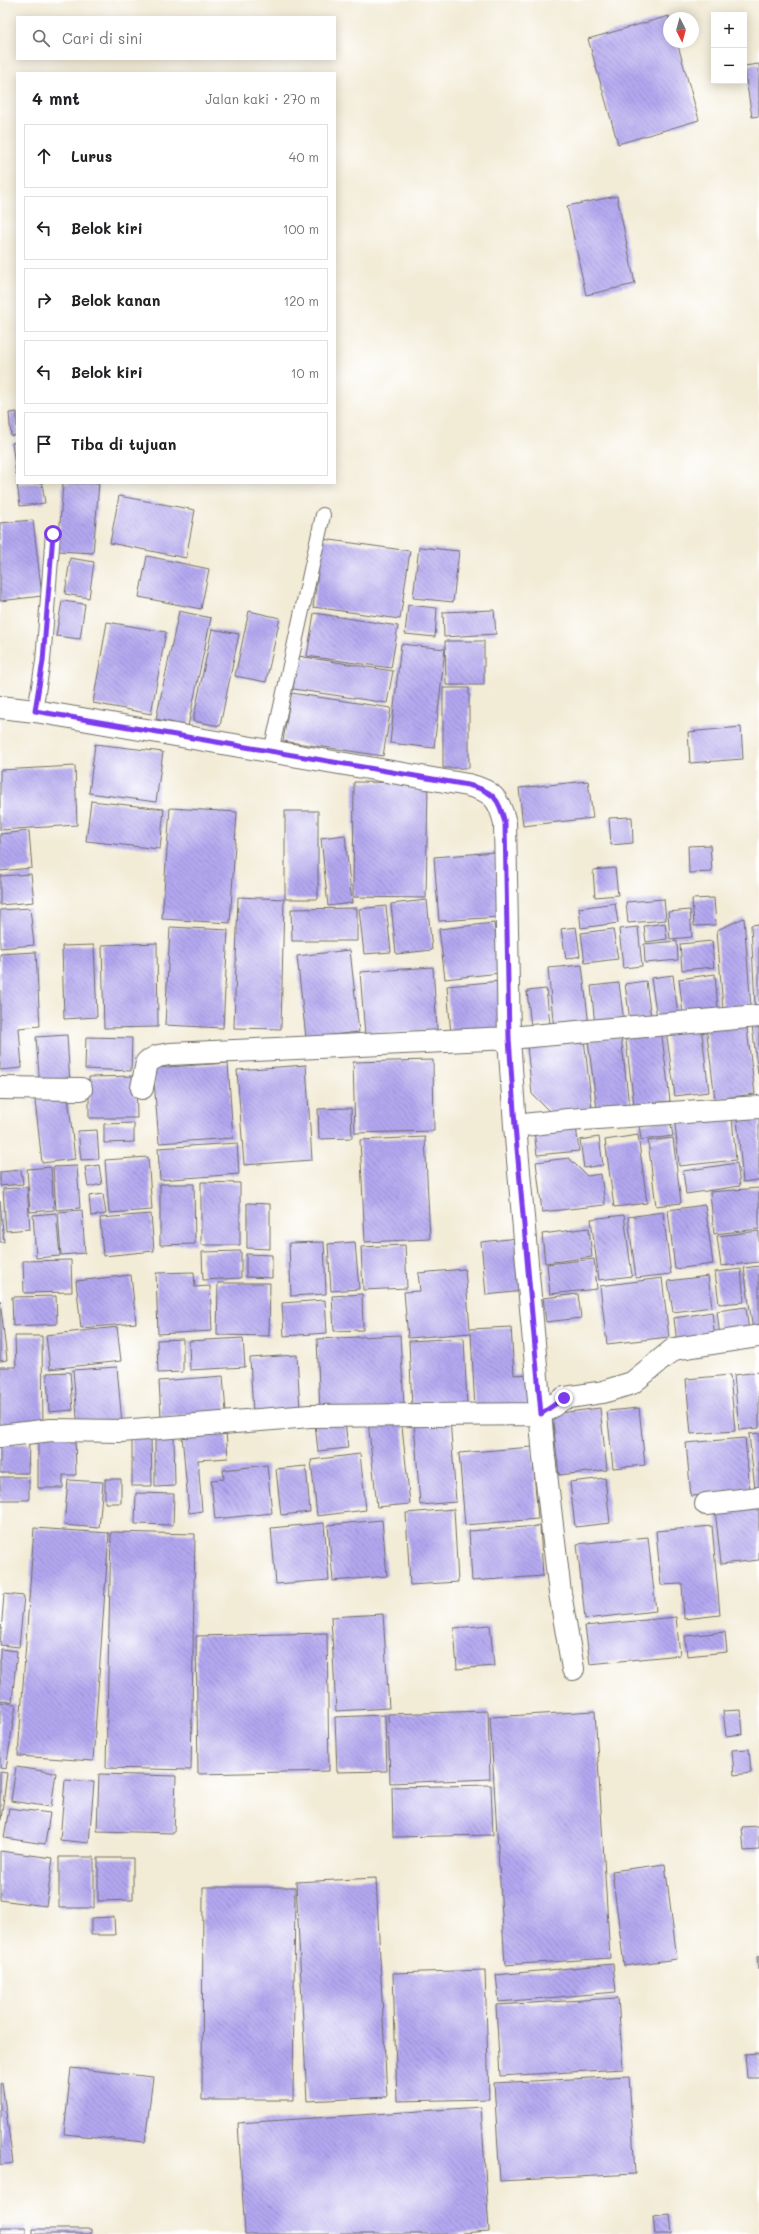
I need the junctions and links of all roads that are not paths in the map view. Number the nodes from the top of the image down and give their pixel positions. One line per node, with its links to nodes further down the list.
1 (323, 515): 5 (lane)
2 (53, 534): 4 (lane)
3 (0, 707): 4 (street)
4 (35, 711): 5 (street)
5 (271, 752): 7 (street)
6 (759, 1016): 7 (street)
7 (509, 1038): 9 (street); 12 (street)
8 (0, 1088): 10 (street)
9 (142, 1088)
10 (81, 1089)
11 (759, 1107): 12 (street)
12 (515, 1126): 14 (street)
13 (759, 1336): 14 (street)
14 (541, 1414): 15 (street); 18 (street)
15 (0, 1436)
16 (759, 1498): 17 (street)
17 (706, 1504)
18 (573, 1669)

